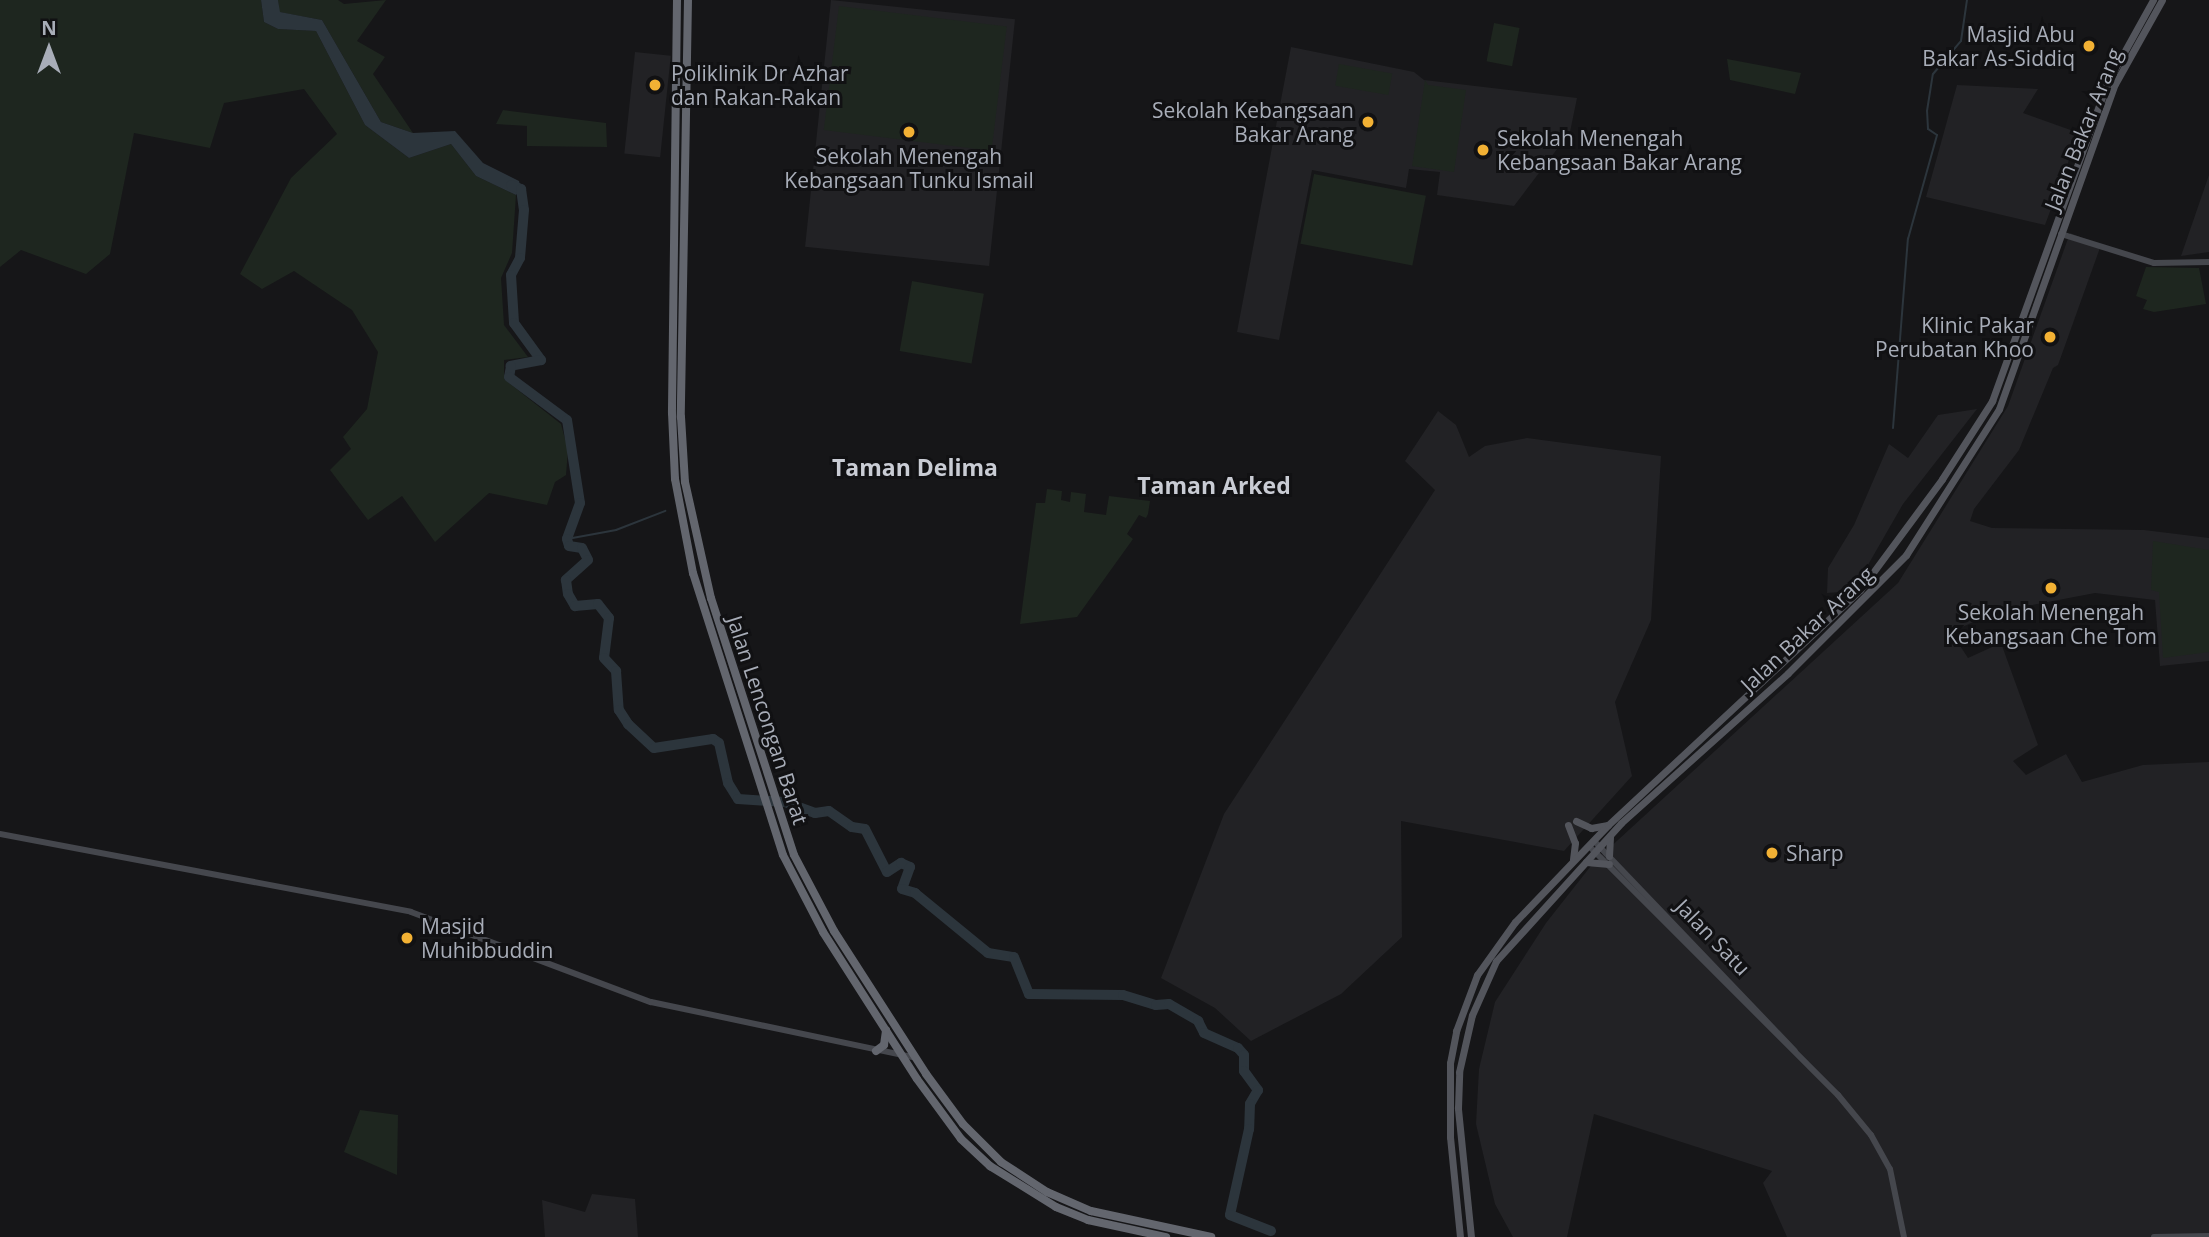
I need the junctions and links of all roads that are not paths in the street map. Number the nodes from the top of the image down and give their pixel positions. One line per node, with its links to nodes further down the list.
1 (677, 0): 16 (highway, Jalan Lencongan Barat)
2 (688, 0): 19 (highway, Jalan Lencongan Barat)
3 (2153, 0): 7 (main road, Jalan Bakar Arang)
4 (2162, 0): 5 (main road, Jalan Bakar Arang)
5 (2061, 234): 6 (main road); 8 (main road, Jalan Bakar Arang)
6 (2209, 262)
7 (1962, 449): 8 (main road); 9 (main road, Jalan Bakar Arang)
8 (1972, 455): 11 (main road, Jalan Bakar Arang)
9 (1608, 825): 12 (main road, Jalan Bakar Arang); 14 (main road)
10 (0, 834): 17 (main road)
11 (1611, 835): 12 (main road, Jalan Bakar Arang); 13 (main road)
12 (1594, 846): 13 (main road, Jalan Satu); 14 (main road, Jalan Bakar Arang); 15 (main road, Jalan Bakar Arang)
13 (1609, 860): 15 (main road); 25 (main road, Jalan Satu)
14 (1573, 861): 23 (main road, Jalan Bakar Arang)
15 (1586, 862): 24 (main road, Jalan Bakar Arang)
16 (886, 1029): 17 (highway); 18 (highway, Jalan Lencongan Barat)
17 (876, 1051): 18 (main road)
18 (903, 1056): 19 (main road); 21 (highway, Jalan Lencongan Barat)
19 (916, 1058): 22 (highway, Jalan Lencongan Barat)
20 (2209, 1236): 26 (main road)
21 (1166, 1237)
22 (1211, 1237)
23 (1460, 1237)
24 (1471, 1237)
25 (1904, 1237)
26 (2154, 1237)

